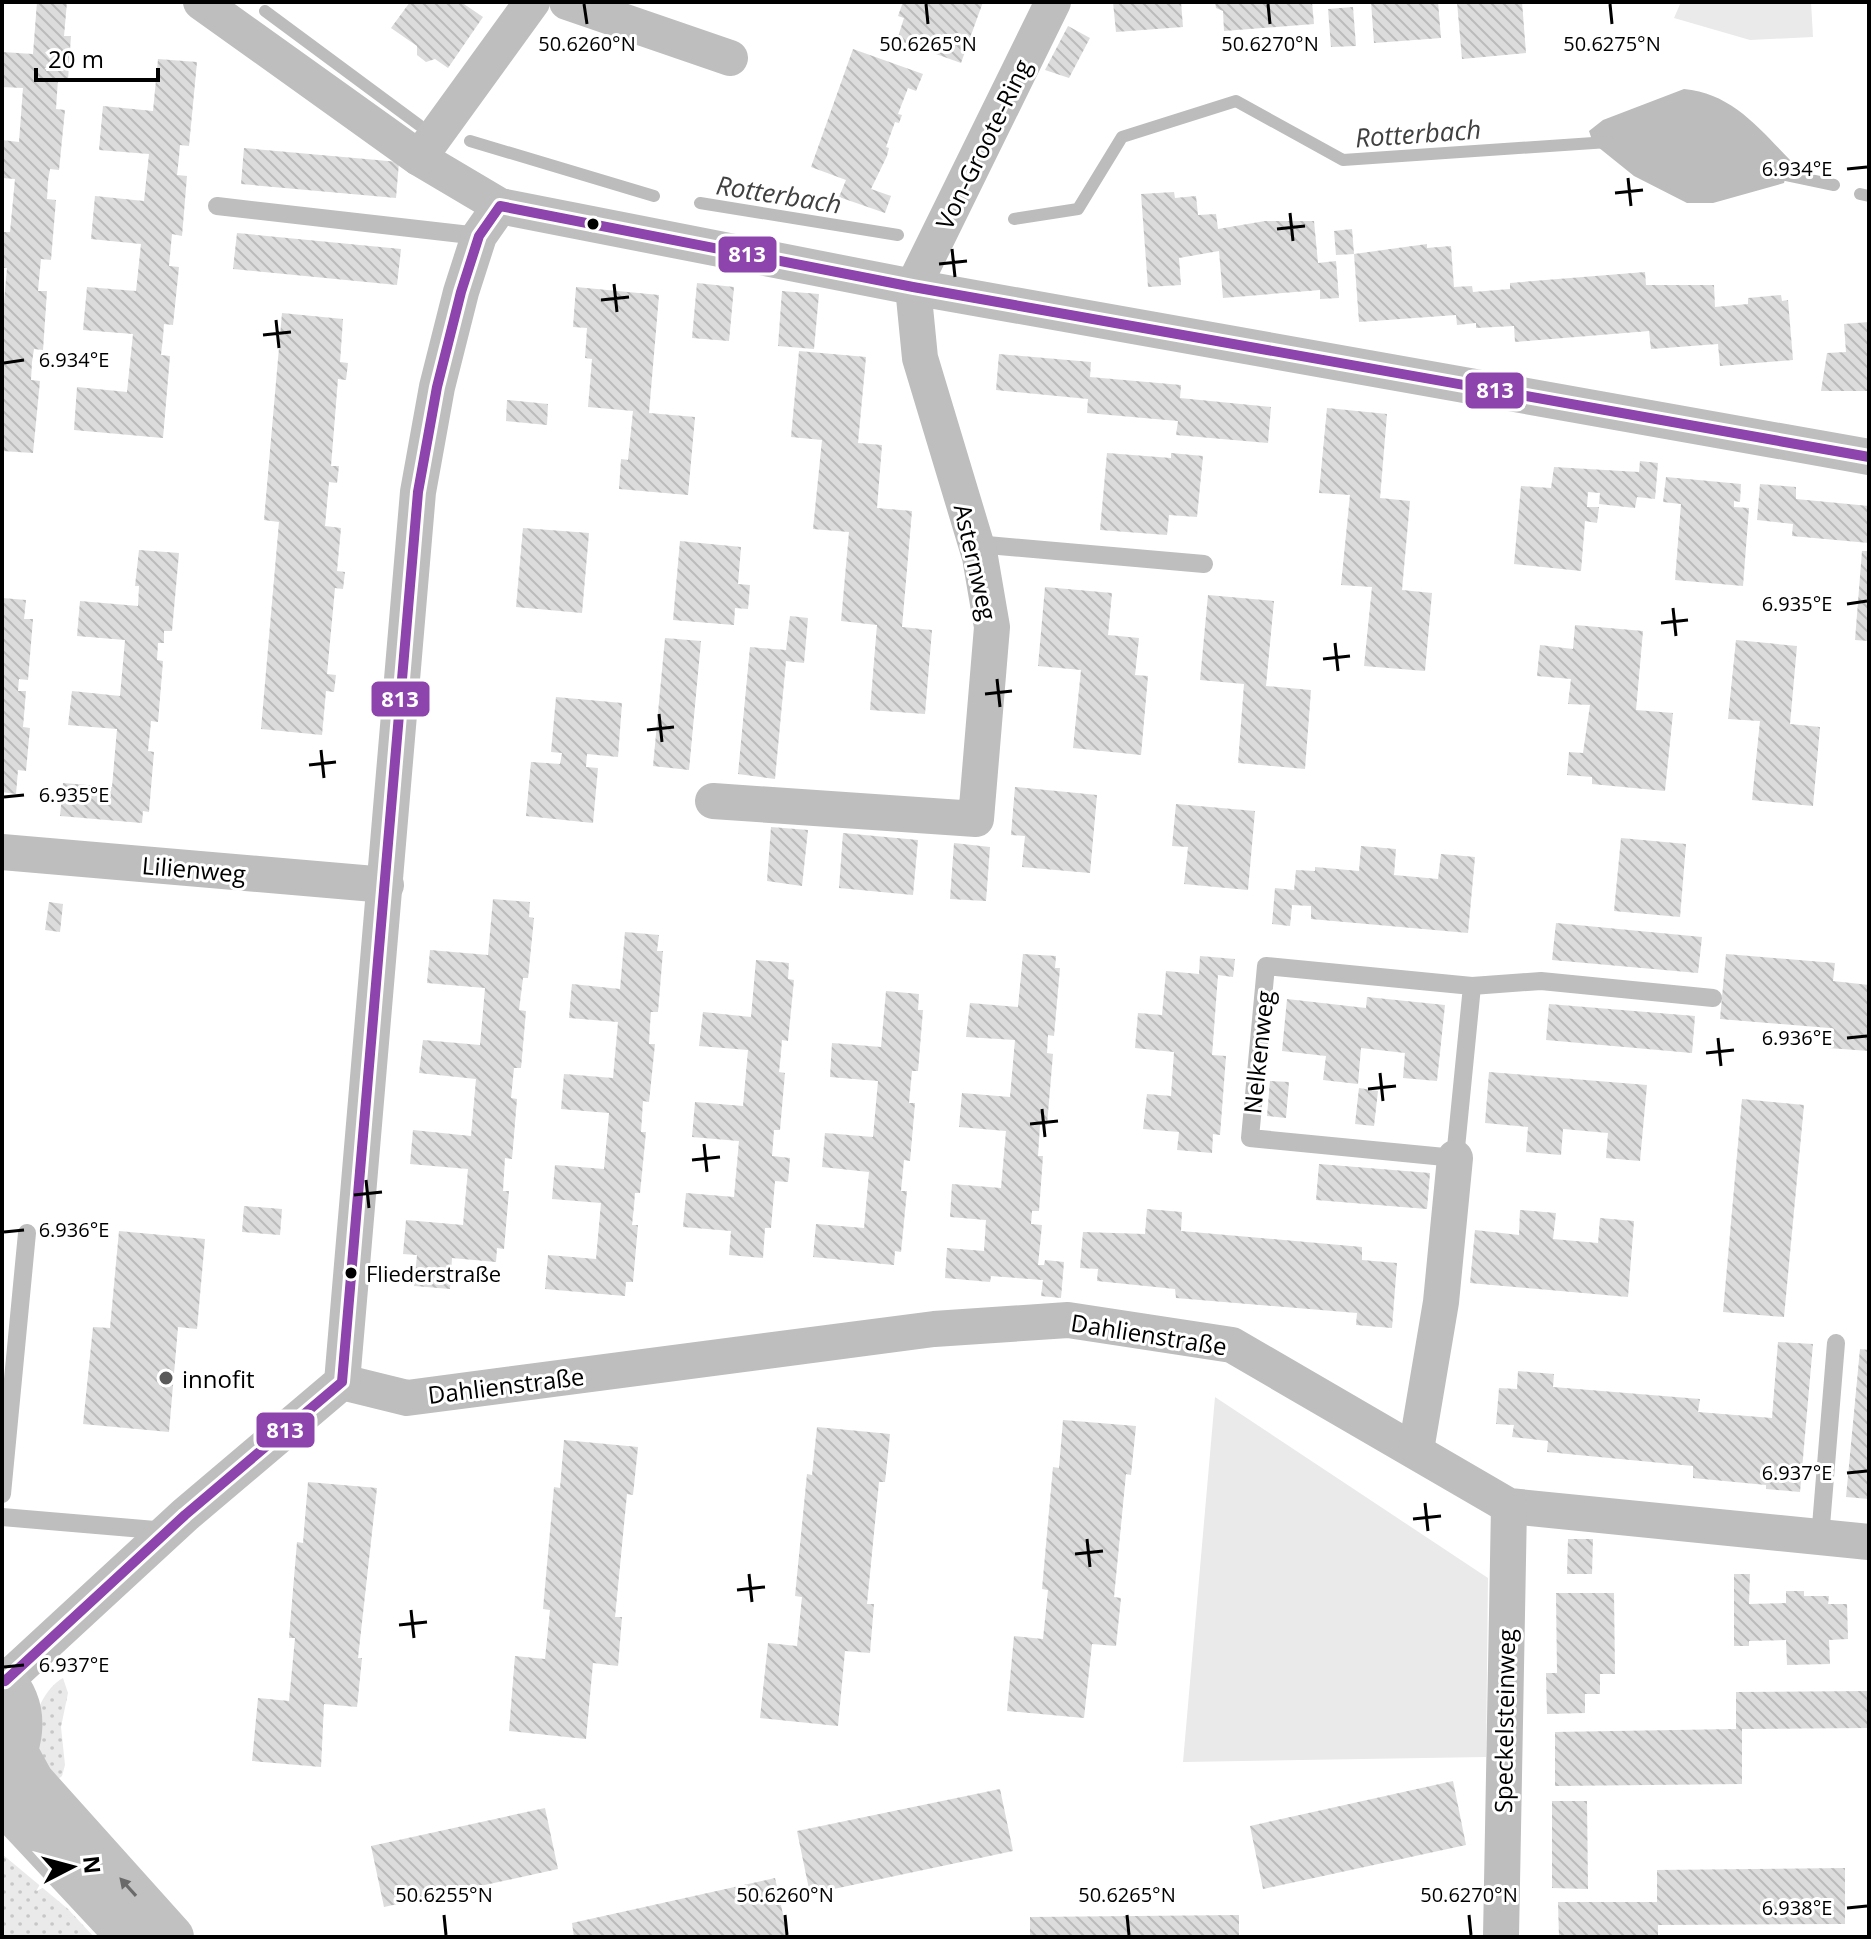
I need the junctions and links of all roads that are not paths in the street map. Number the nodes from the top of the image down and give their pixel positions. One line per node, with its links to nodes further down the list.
1 (201, 2): 6 (street)
2 (532, 2): 6 (street)
3 (567, 2): 5 (street)
4 (1053, 2): 10 (street, Von-Groote-Ring)
5 (730, 58)
6 (419, 158): 8 (street)
7 (217, 206): 9 (lane)
8 (500, 206): 9 (street); 10 (street)
9 (479, 236): 16 (street)
10 (913, 287): 11 (street); 12 (street, Asternweg)
11 (1869, 457)
12 (976, 544): 13 (lane); 14 (street, Asternweg)
13 (1204, 564)
14 (713, 801)
15 (2, 852): 16 (street, Lilienweg)
16 (386, 885): 22 (street)
17 (1472, 986): 18 (lane, Nelkenweg); 19 (lane); 19 (lane, Nelkenweg)
18 (1713, 998)
19 (1455, 1158): 23 (street)
20 (27, 1233): 24 (lane)
21 (1836, 1343): 28 (lane)
22 (342, 1382): 23 (street, Dahlienstraße); 27 (street)
23 (1416, 1450): 25 (street, Dahlienstraße)
24 (2, 1494)
25 (1509, 1506): 28 (street, Dahlienstraße); 35 (street, Speckelsteinweg)
26 (2, 1517): 27 (lane)
27 (167, 1531): 30 (street)
28 (1820, 1538): 29 (street, Dahlienstraße)
29 (1869, 1542)
30 (3, 1680): 31 (main road)
31 (9, 1762): 34 (main road, one-way to 31)
32 (2, 1801): 33 (main road)
33 (129, 1937)
34 (172, 1937)
35 (1501, 1937)

